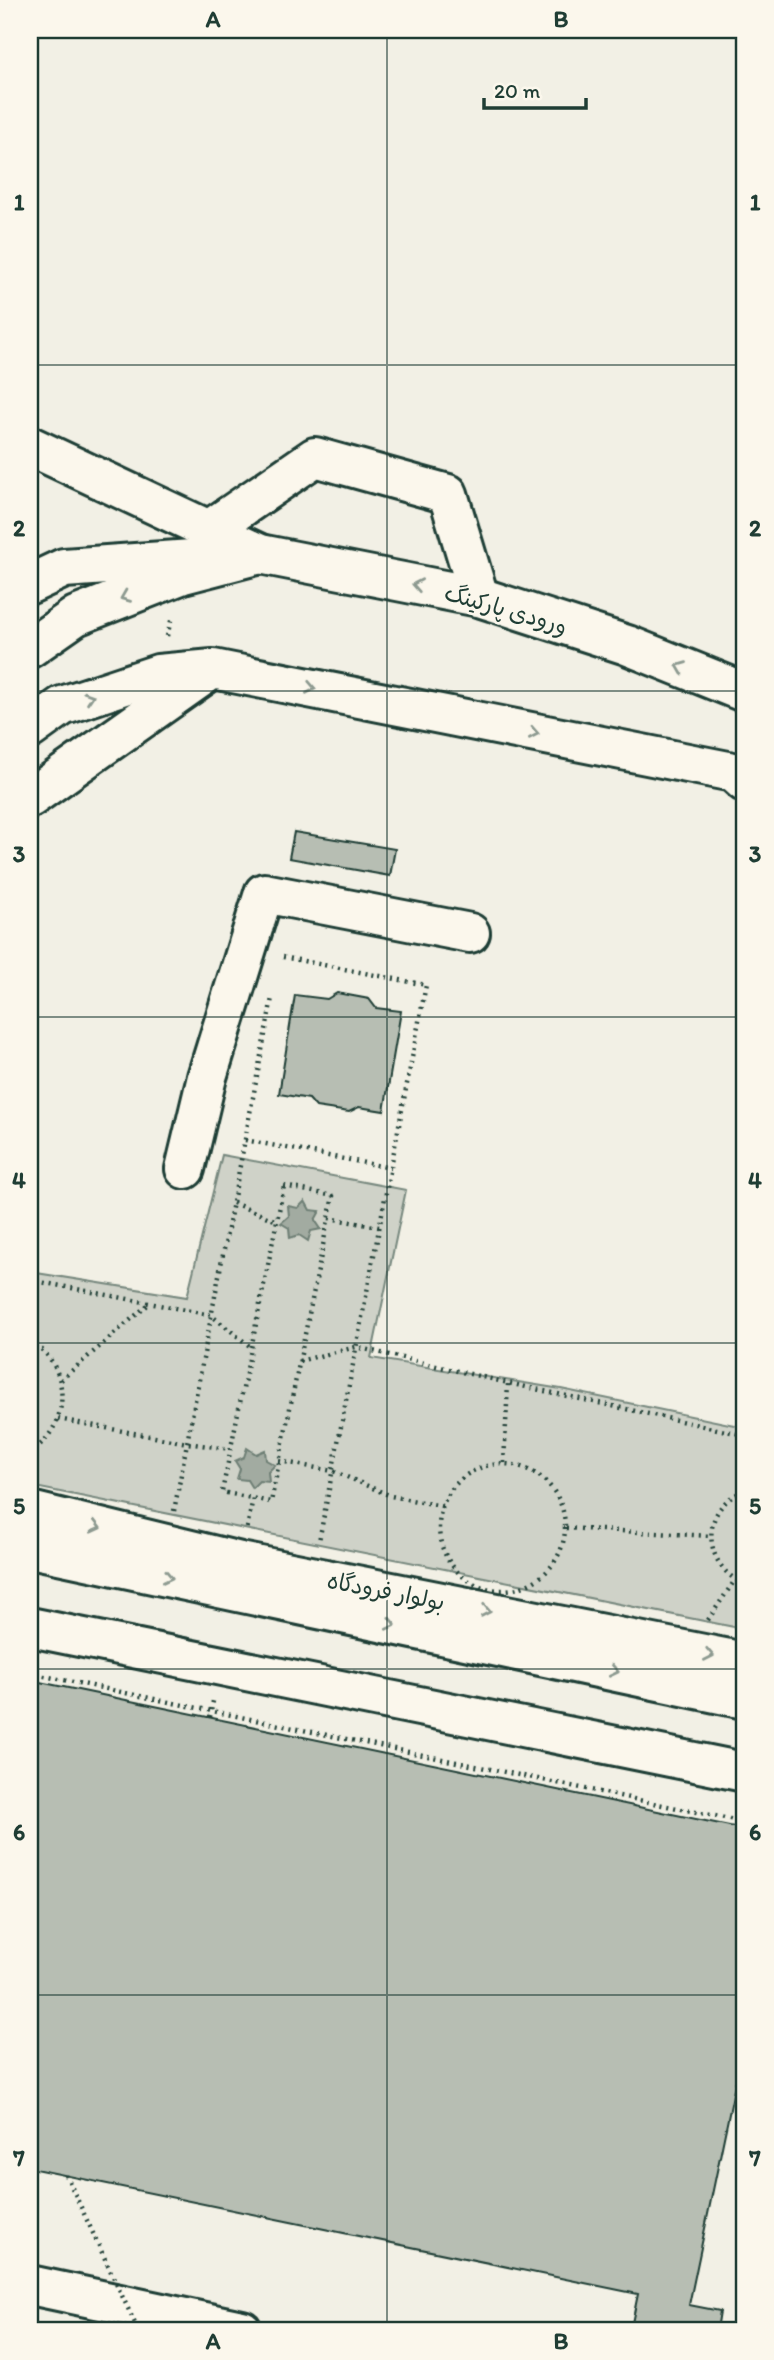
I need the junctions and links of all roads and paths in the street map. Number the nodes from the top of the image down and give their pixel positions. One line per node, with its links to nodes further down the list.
1 (30, 446): 2 (lane)
2 (209, 530): 3 (lane); 6 (lane)
3 (260, 554): 4 (lane); 5 (lane); 6 (lane, ورودی پارکینگ, one-way to 3)
4 (183, 574): 7 (lane, one-way to 7); 9 (path)
5 (30, 584)
6 (480, 597): 10 (lane, ورودی پارکینگ, one-way to 6)
7 (30, 648)
8 (213, 669): 9 (lane); 12 (lane, one-way to 12); 13 (lane)
9 (158, 674): 11 (lane, one-way to 9)
10 (744, 692)
11 (30, 729)
12 (744, 782)
13 (30, 798)
14 (470, 933): 19 (lane)
15 (280, 957): 18 (path)
16 (273, 996): 17 (path)
17 (245, 1140): 18 (path); 20 (path)
18 (391, 1168): 23 (path)
19 (185, 1169)
20 (233, 1203): 22 (path); 26 (path)
21 (329, 1218): 22 (path); 23 (path); 30 (path)
22 (277, 1221): 28 (path)
23 (379, 1227): 29 (path)
24 (30, 1280): 25 (path)
25 (150, 1303): 26 (path); 31 (path)
26 (211, 1315): 28 (path); 35 (path)
27 (30, 1341): 31 (path)
28 (251, 1347): 36 (path)
29 (356, 1347): 30 (path); 32 (path); 40 (path)
30 (299, 1362): 38 (path)
31 (61, 1380): 33 (path)
32 (508, 1383): 34 (path); 39 (path)
33 (58, 1419): 35 (path); 37 (path)
34 (744, 1435)
35 (187, 1443): 36 (path); 44 (path)
36 (230, 1449): 38 (path)
37 (30, 1452)
38 (279, 1461): 40 (path)
39 (504, 1463): 42 (path); 45 (path)
40 (333, 1471): 42 (path); 48 (path)
41 (744, 1491): 46 (path)
42 (442, 1506): 45 (path)
43 (30, 1511): 51 (lane, بولوار فرودگاه, one-way to 51)
44 (172, 1518)
45 (566, 1528): 46 (path)
46 (711, 1536): 49 (path)
47 (30, 1548): 53 (lane, one-way to 53)
48 (318, 1548)
49 (744, 1584)
50 (30, 1627): 54 (lane)
51 (744, 1662)
52 (30, 1673): 55 (path)
53 (744, 1699)
54 (744, 1772)
55 (744, 1822)
56 (66, 2175): 58 (path, bridge)
57 (30, 2285): 59 (lane)
58 (138, 2330)
59 (242, 2330)

